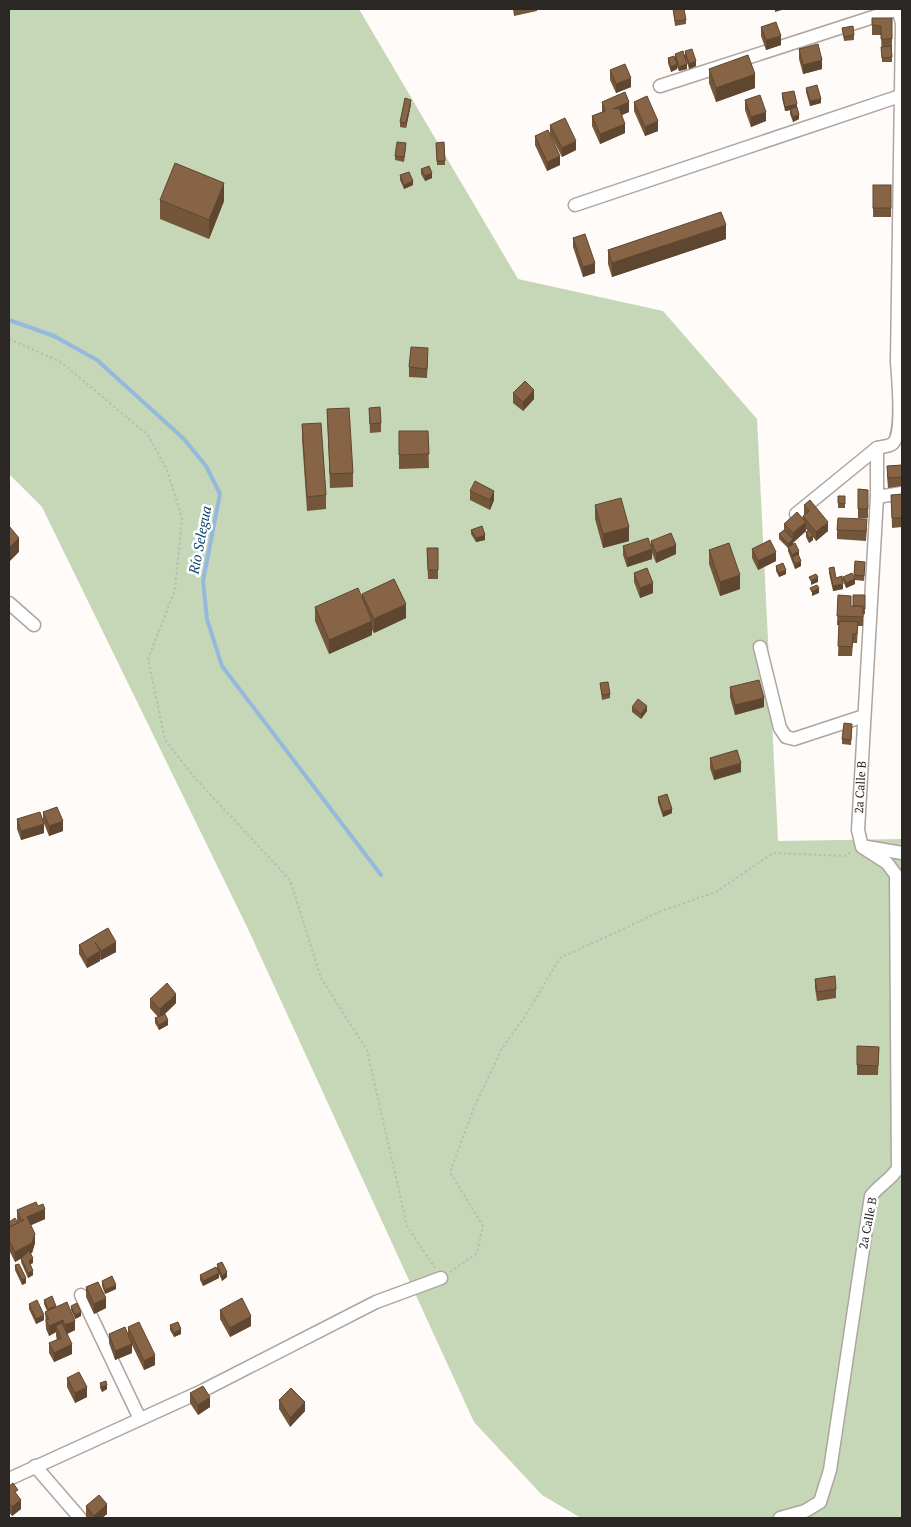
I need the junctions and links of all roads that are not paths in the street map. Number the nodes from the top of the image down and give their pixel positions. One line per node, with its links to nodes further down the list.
1 (898, 9): 2 (street); 3 (street)
2 (902, 23): 4 (street)
3 (660, 86)
4 (900, 96): 5 (street); 6 (street)
5 (575, 205)
6 (901, 407): 7 (street)
7 (877, 448): 9 (street, 2a Calle B); 10 (street)
8 (902, 493): 9 (street)
9 (877, 497): 14 (street, 2a Calle B)
10 (796, 514)
11 (9, 603): 12 (street)
12 (34, 625)
13 (760, 648): 14 (street)
14 (864, 716): 15 (street, 2a Calle B)
15 (862, 847): 16 (street); 23 (street, 2a Calle B)
16 (902, 853)
17 (441, 1278): 19 (street)
18 (81, 1294): 19 (street)
19 (140, 1419): 20 (street)
20 (35, 1466): 21 (street); 22 (street)
21 (9, 1479)
22 (80, 1518)
23 (780, 1518)

